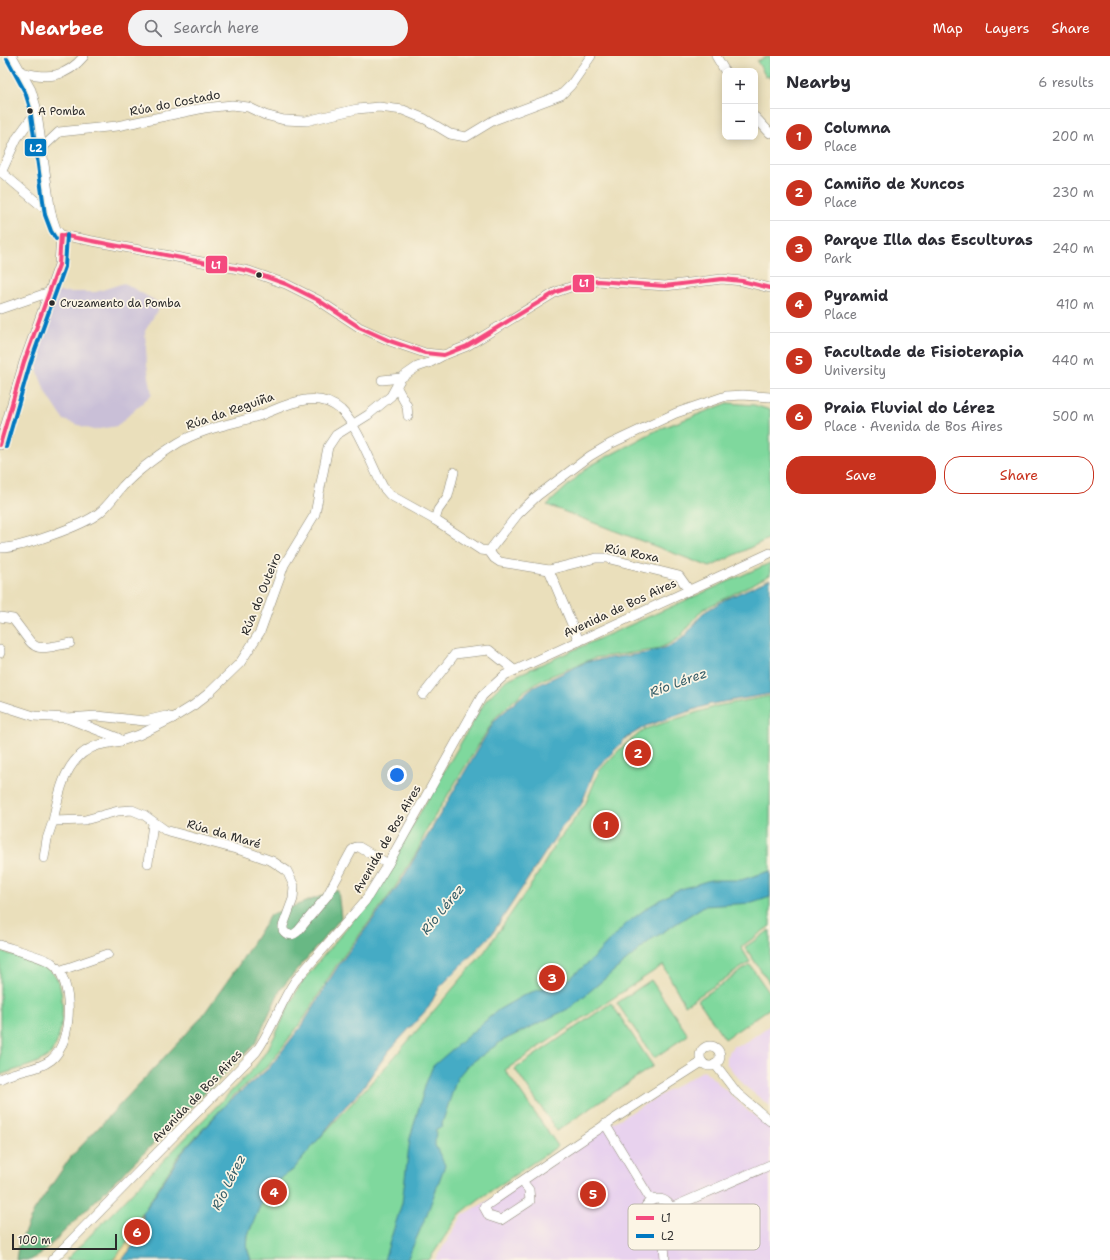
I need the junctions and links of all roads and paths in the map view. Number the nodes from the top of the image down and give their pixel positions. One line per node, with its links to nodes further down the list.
1 (12, 56): 6 (street)
2 (84, 56): 6 (street)
3 (591, 56): 10 (street, Rúa do Costado)
4 (716, 56): 5 (street)
5 (723, 68)
6 (21, 72): 7 (street)
7 (36, 112): 10 (street); 11 (street)
8 (758, 120): 9 (street)
9 (769, 130)
10 (42, 148): 12 (street)
11 (1, 172): 12 (street)
12 (51, 214): 13 (street)
13 (61, 235): 15 (street); 17 (street)
14 (770, 288): 17 (street)
15 (50, 292): 16 (street); 25 (street)
16 (0, 309)
17 (444, 355): 18 (street)
18 (401, 378): 19 (street); 20 (street, Rúa do Outeiro)
19 (382, 380)
20 (397, 388): 23 (street); 24 (street, Rúa do Outeiro)
21 (770, 397): 29 (street)
22 (333, 405): 24 (street, Rúa Roxa); 28 (street, Rúa da Reguiña)
23 (408, 416)
24 (352, 425): 27 (street, Rúa Roxa); 42 (street, Rúa do Outeiro)
25 (0, 445)
26 (454, 472): 27 (street)
27 (435, 520): 29 (street, Rúa Roxa)
28 (0, 548)
29 (489, 551): 31 (street, Rúa Roxa)
30 (770, 553): 32 (street, Avenida de Bos Aires)
31 (549, 570): 32 (street, Rúa Roxa); 34 (street)
32 (689, 590): 34 (street, Avenida de Bos Aires)
33 (0, 617): 35 (street)
34 (579, 640): 38 (street, Avenida de Bos Aires)
35 (70, 643)
36 (0, 650): 37 (street)
37 (0, 654)
38 (514, 670): 39 (street); 48 (street, Avenida de Bos Aires)
39 (423, 695)
40 (0, 705): 41 (street)
41 (67, 718): 42 (street, Rúa do Outeiro); 43 (street)
42 (173, 718): 43 (street)
43 (120, 741): 44 (street)
44 (53, 821): 45 (street, Rúa da Maré); 46 (street)
45 (153, 824): 47 (street); 48 (street, Rúa da Maré)
46 (44, 858)
47 (148, 863)
48 (388, 864): 64 (street, Avenida de Bos Aires)
49 (0, 945): 51 (street)
50 (108, 954): 51 (street)
51 (59, 971): 54 (street)
52 (702, 1062): 53 (street); 53 (street); 56 (street)
53 (715, 1064): 55 (street)
54 (0, 1079)
55 (770, 1121)
56 (605, 1124): 58 (street); 59 (street)
57 (770, 1165): 62 (street)
58 (522, 1181): 58 (street)
59 (651, 1200): 60 (street); 61 (street)
60 (648, 1204)
61 (669, 1204)
62 (680, 1204)
63 (664, 1250): 65 (street)
64 (52, 1260)
65 (665, 1260)

